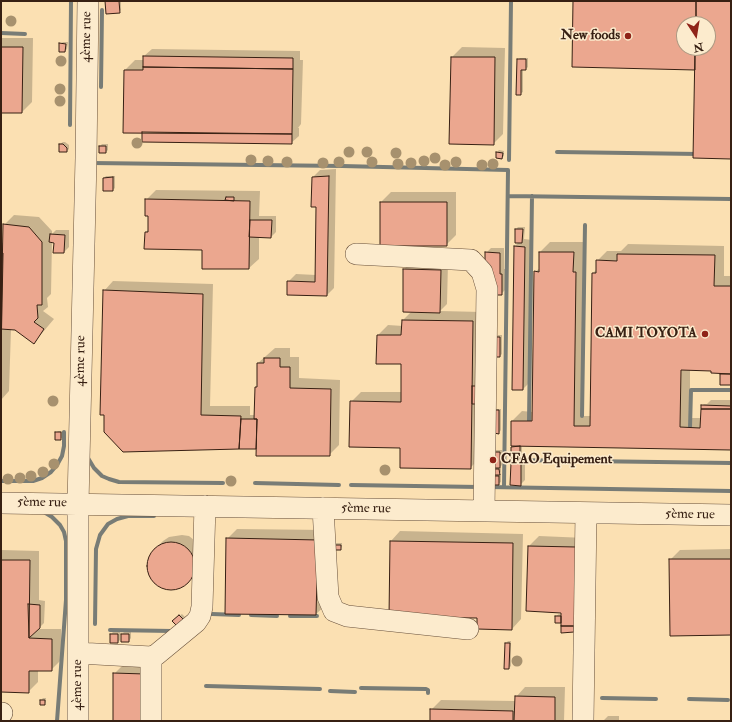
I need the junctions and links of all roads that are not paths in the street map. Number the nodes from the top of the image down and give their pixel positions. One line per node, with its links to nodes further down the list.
1 (88, 1): 4 (street, 4ème rue)
2 (356, 254): 7 (street)
3 (1, 503): 4 (street, 5ème rue)
4 (78, 504): 5 (street, 5ème rue); 11 (street, 4ème rue)
5 (205, 506): 6 (street, 5ème rue); 12 (street)
6 (323, 508): 7 (street, 5ème rue); 10 (street)
7 (484, 511): 8 (street, 5ème rue)
8 (586, 513): 9 (street, 5ème rue); 15 (street)
9 (731, 515)
10 (468, 629)
11 (78, 653): 12 (street); 13 (street, 4ème rue)
12 (151, 657): 14 (street)
13 (78, 721)
14 (151, 721)
15 (583, 721)

